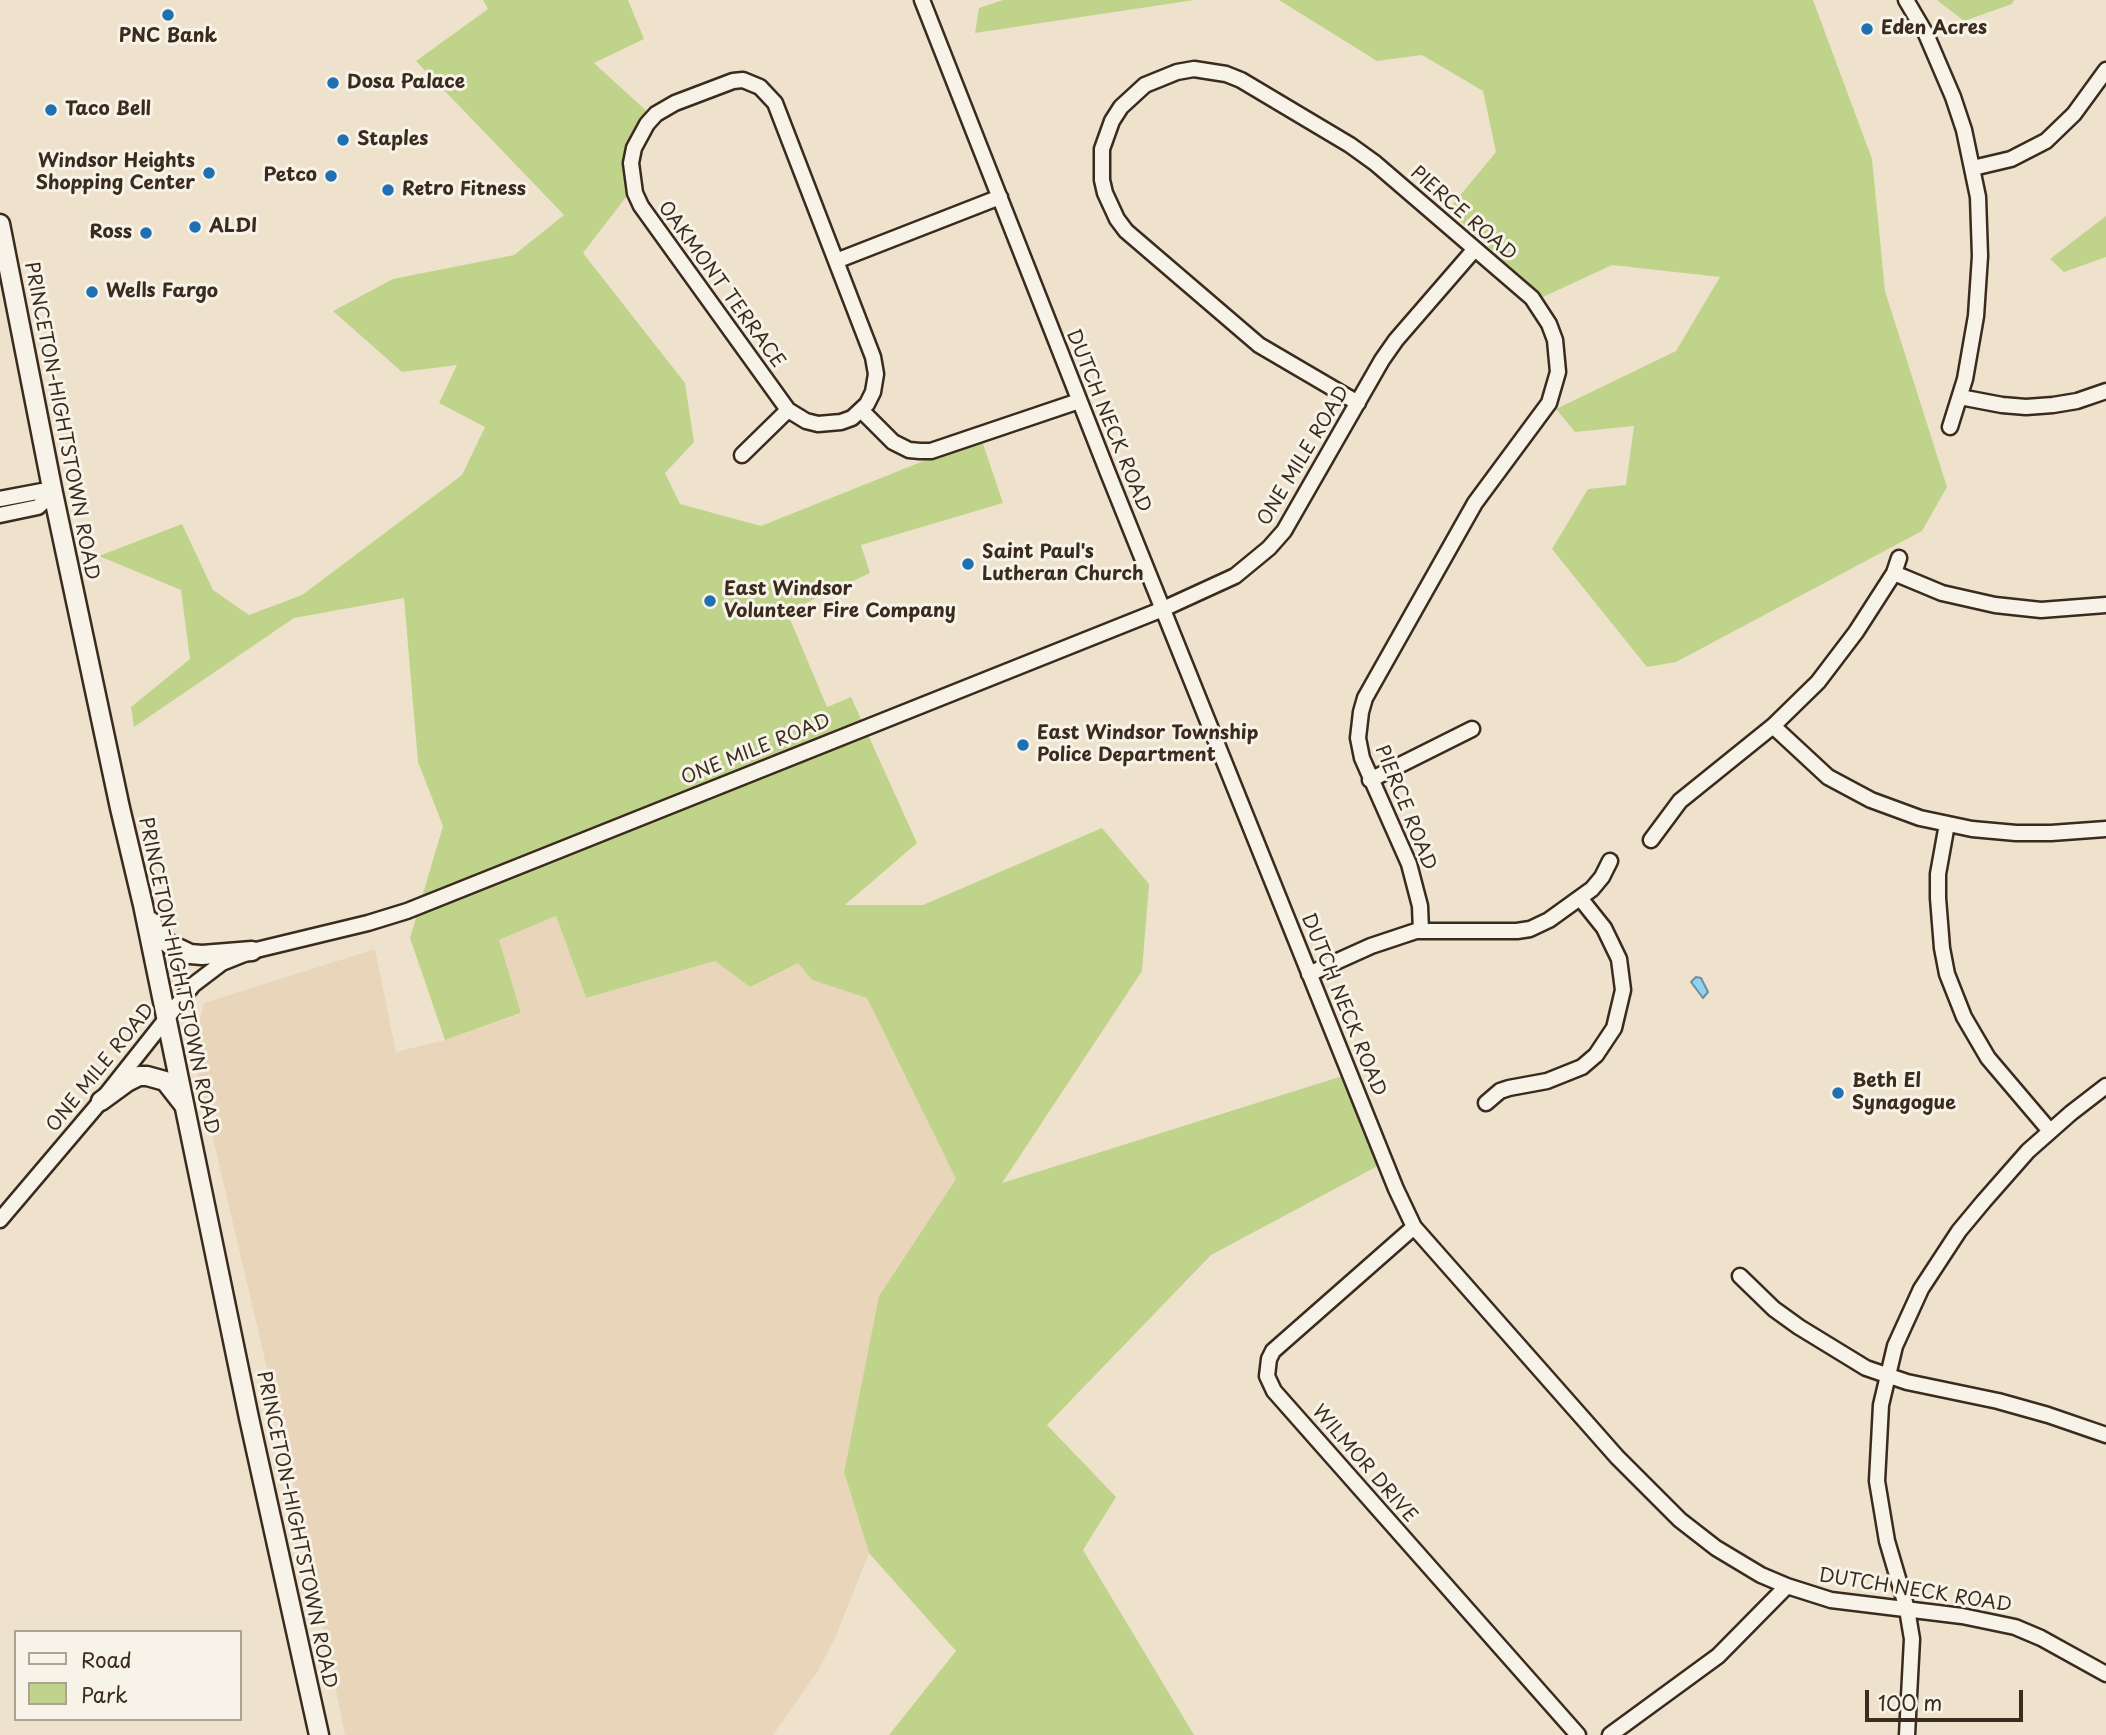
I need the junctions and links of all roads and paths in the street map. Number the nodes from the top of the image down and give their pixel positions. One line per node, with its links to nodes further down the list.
1 (922, 0): 5 (street, DUTCH NECK ROAD)
2 (1906, 0): 4 (street)
3 (2106, 70): 4 (street)
4 (1973, 168): 10 (street)
5 (1000, 197): 8 (street); 11 (street, DUTCH NECK ROAD)
6 (0, 224): 17 (main road, PRINCETON-HIGHTSTOWN ROAD)
7 (1474, 250): 12 (street, ONE MILE ROAD); 12 (street, PIERCE ROAD); 26 (street, PIERCE ROAD)
8 (836, 261): 13 (street, OAKMONT TERRACE); 14 (street, OAKMONT TERRACE)
9 (2106, 391): 10 (street)
10 (1961, 397): 15 (street)
11 (1079, 401): 14 (street); 23 (street, DUTCH NECK ROAD)
12 (1358, 402): 23 (street, ONE MILE ROAD)
13 (788, 410): 14 (street); 16 (street)
14 (862, 410)
15 (1950, 427)
16 (742, 456)
17 (52, 493): 18 (street); 19 (street); 32 (main road, PRINCETON-HIGHTSTOWN ROAD)
18 (0, 499)
19 (0, 515)
20 (1899, 558): 21 (street)
21 (1894, 573): 22 (street); 24 (street)
22 (2106, 605)
23 (1163, 609): 34 (street, ONE MILE ROAD); 35 (street, DUTCH NECK ROAD)
24 (1773, 726): 27 (street); 29 (street)
25 (1472, 729): 26 (street)
26 (1370, 780): 33 (street, PIERCE ROAD)
27 (1947, 824): 28 (street); 41 (street)
28 (2106, 829)
29 (1651, 840)
30 (1610, 861): 31 (street)
31 (1580, 898): 33 (street); 39 (street)
32 (143, 905): 34 (main road); 36 (main road, PRINCETON-HIGHTSTOWN ROAD)
33 (1421, 931): 35 (street)
34 (252, 951): 36 (street, ONE MILE ROAD)
35 (1309, 974): 43 (street, DUTCH NECK ROAD)
36 (166, 1018): 38 (street, ONE MILE ROAD); 40 (main road, PRINCETON-HIGHTSTOWN ROAD)
37 (2106, 1086): 41 (street)
38 (101, 1101): 40 (main road); 42 (street, ONE MILE ROAD)
39 (1486, 1103)
40 (186, 1110): 50 (main road, PRINCETON-HIGHTSTOWN ROAD)
41 (2050, 1131): 45 (street)
42 (0, 1220)
43 (1414, 1227): 47 (street, DUTCH NECK ROAD); 51 (street, WILMOR DRIVE)
44 (1740, 1276): 45 (street)
45 (1887, 1376): 46 (street); 48 (street)
46 (2103, 1429)
47 (1787, 1586): 48 (street, DUTCH NECK ROAD); 52 (street)
48 (1907, 1609): 49 (street, DUTCH NECK ROAD); 53 (street)
49 (2106, 1674)
50 (319, 1735)
51 (1578, 1735)
52 (1610, 1735)
53 (1908, 1735)

